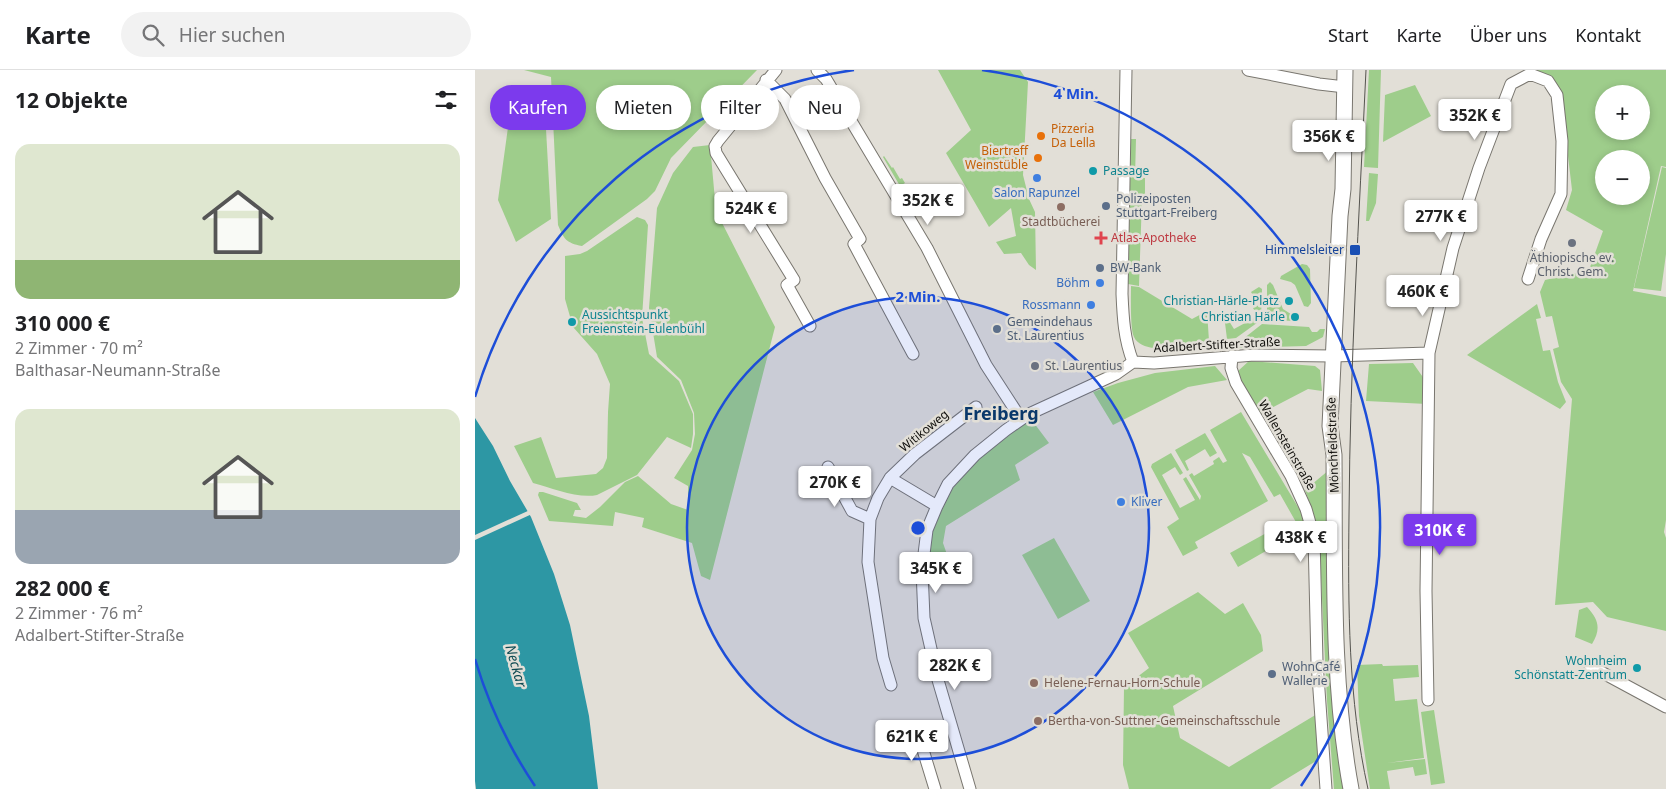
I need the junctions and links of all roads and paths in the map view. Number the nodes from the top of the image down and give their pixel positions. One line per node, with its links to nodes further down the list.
1 (776, 70): 6 (street)
2 (817, 70): 16 (street)
3 (1126, 70): 14 (street)
4 (1247, 70): 7 (street)
5 (1345, 70): 7 (main road, Mönchfeldstraße)
6 (766, 80): 9 (street); 11 (street)
7 (1345, 87): 13 (main road, Mönchfeldstraße)
8 (1528, 279): 10 (street)
9 (810, 326)
10 (1429, 352): 13 (street, Adalbert-Stifter-Straße); 23 (street)
11 (913, 354)
12 (1232, 356): 13 (street, Adalbert-Stifter-Straße); 14 (street, Adalbert-Stifter-Straße); 28 (street, Wallensteinstraße)
13 (1333, 356): 29 (main road, Mönchfeldstraße)
14 (1133, 362): 16 (street)
15 (976, 407): 18 (street, Witikoweg)
16 (1021, 419): 19 (street)
17 (828, 467): 20 (street)
18 (890, 478): 19 (street); 20 (street, Witikoweg)
19 (937, 506): 27 (street)
20 (870, 519): 22 (street, Witikoweg)
21 (1589, 666): 24 (street)
22 (891, 685)
23 (1428, 700)
24 (1666, 707)
25 (916, 727): 26 (street)
26 (935, 789)
27 (970, 789)
28 (1326, 789)
29 (1351, 789)

